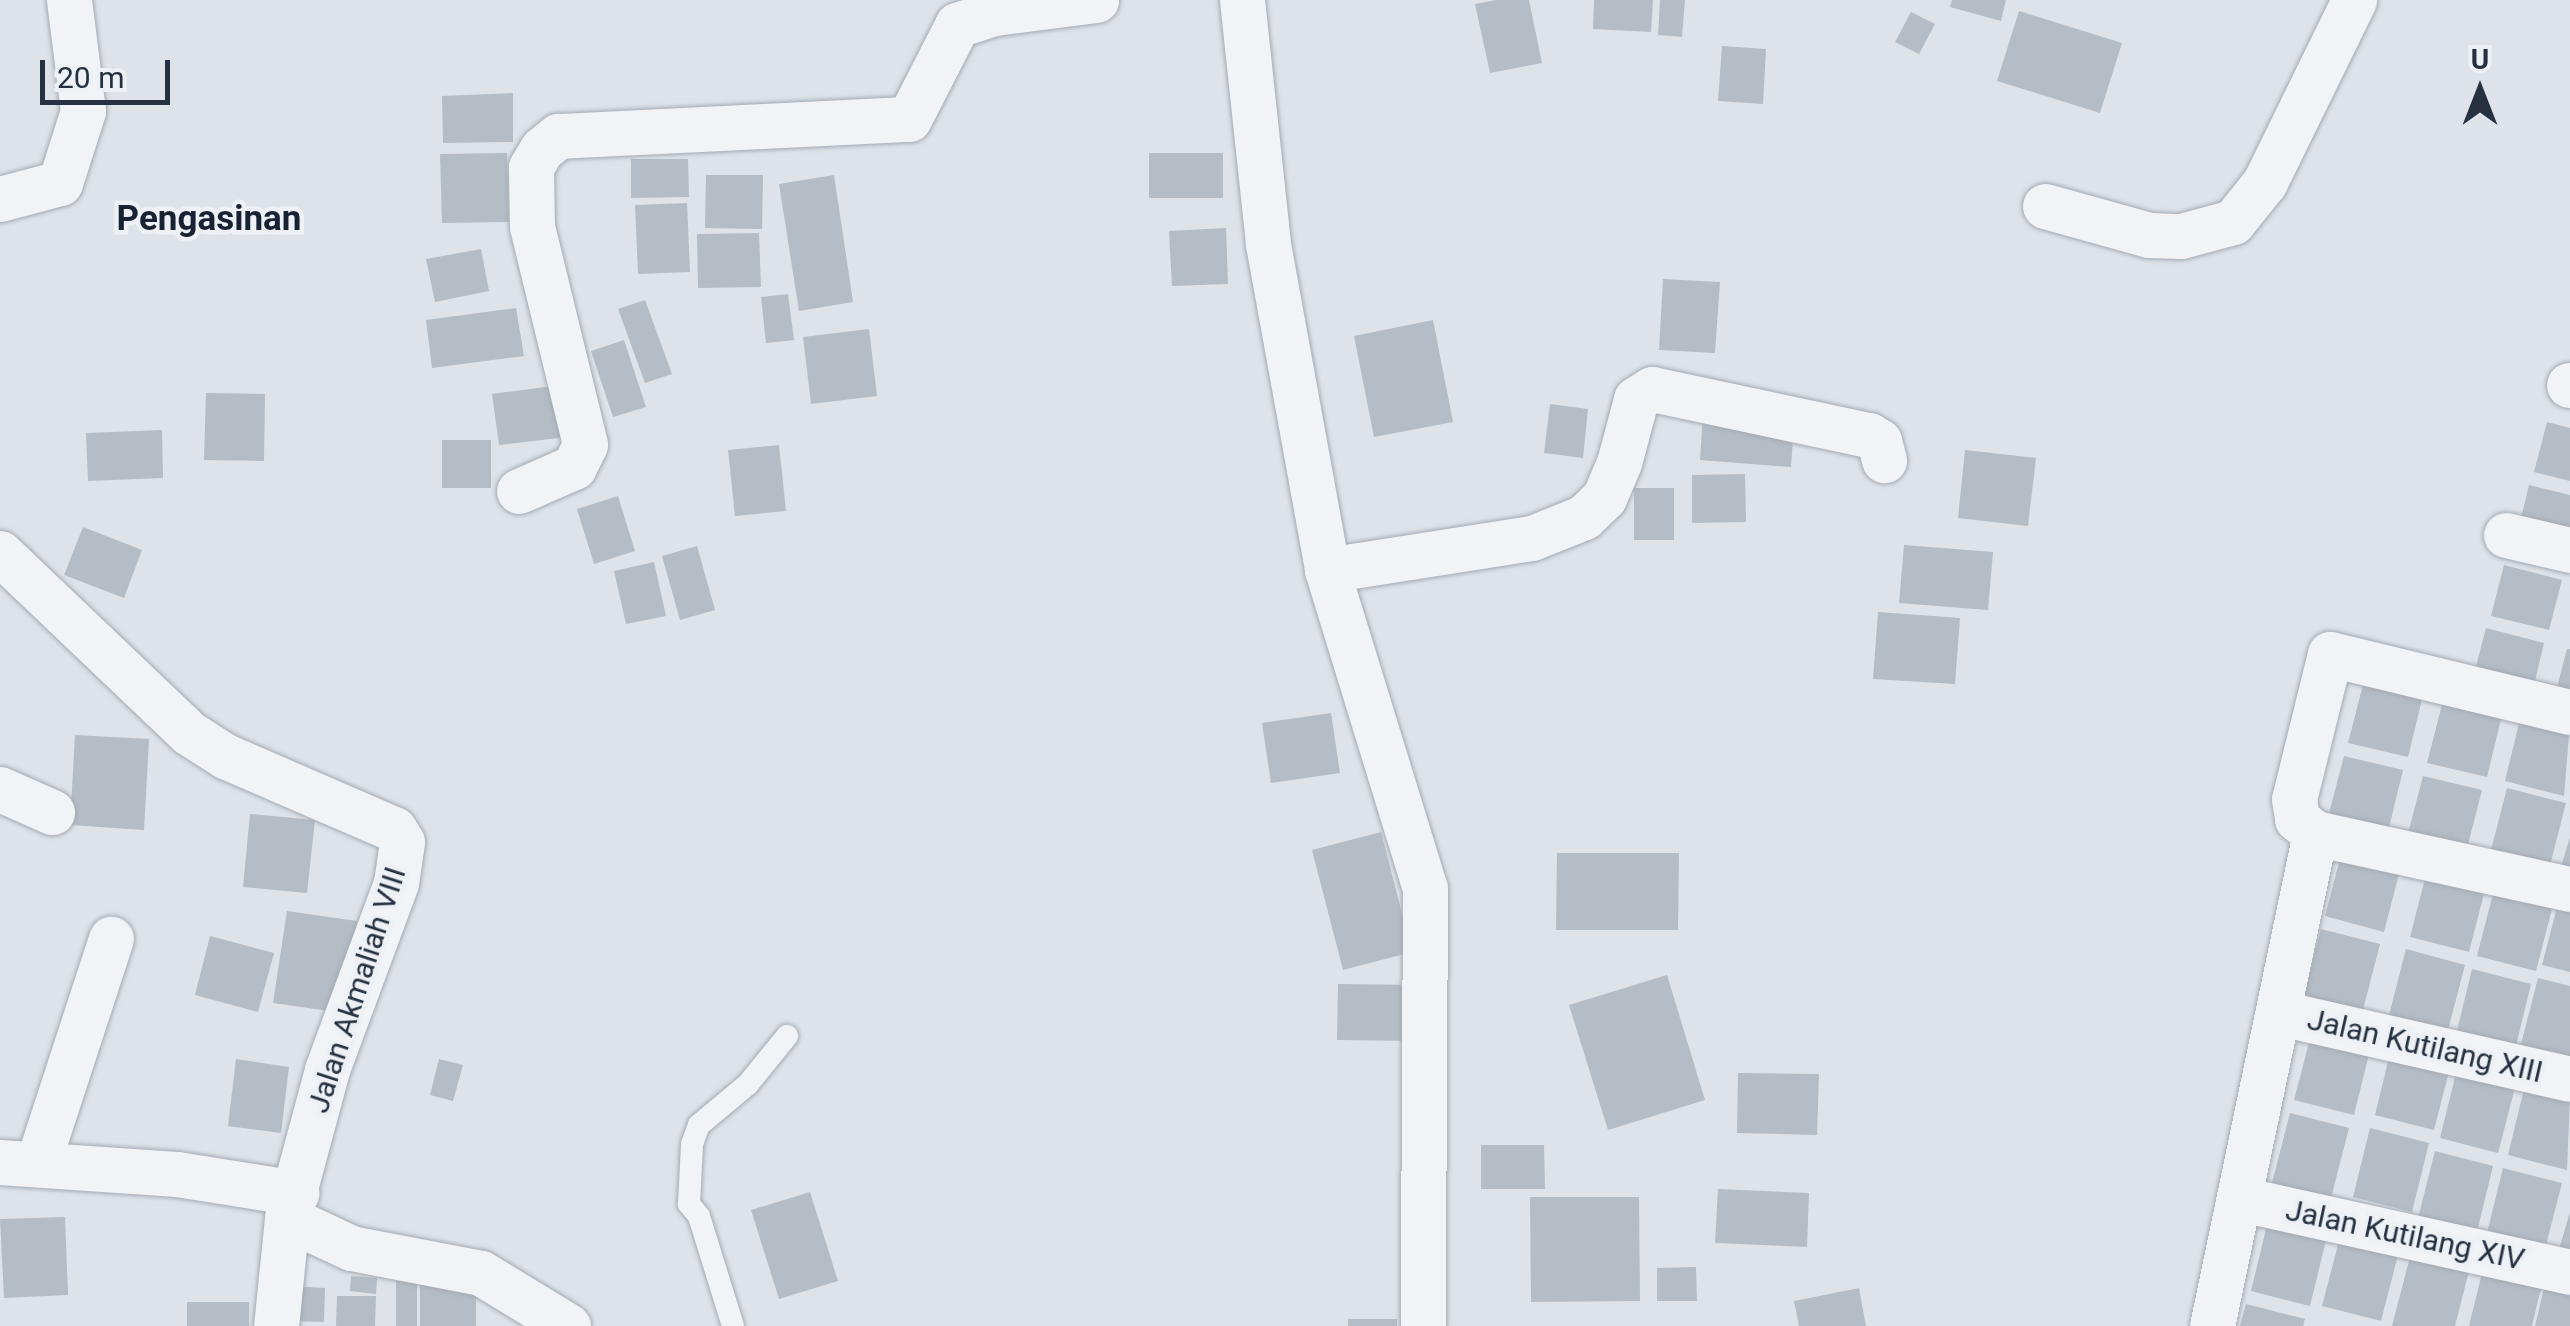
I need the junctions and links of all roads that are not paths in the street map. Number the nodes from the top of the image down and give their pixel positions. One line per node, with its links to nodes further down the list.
1 (69, 0): 5 (street)
2 (1096, 0): 8 (street)
3 (1242, 0): 12 (street)
4 (2354, 0): 6 (street)
5 (0, 199)
6 (2045, 206)
7 (1884, 460): 12 (street)
8 (518, 491)
9 (2506, 535): 10 (street)
10 (2570, 550)
11 (0, 554): 24 (street, Jalan Akmaliah VIII)
12 (1327, 570): 29 (street)
13 (2570, 712): 16 (street)
14 (0, 789): 15 (street)
15 (52, 812)
16 (2315, 833): 17 (street); 19 (street)
17 (2570, 889)
18 (111, 939): 22 (street)
19 (2280, 1014): 21 (street, Jalan Kutilang XIII); 23 (street)
20 (787, 1036): 28 (lane)
21 (2570, 1079)
22 (19, 1162): 24 (street)
23 (2240, 1199): 25 (street, Jalan Kutilang XIV); 30 (street)
24 (292, 1206): 26 (street, Jalan Akmaliah VIII); 27 (street)
25 (2570, 1272)
26 (276, 1326)
27 (568, 1326)
28 (734, 1326)
29 (1423, 1326)
30 (2212, 1326)

